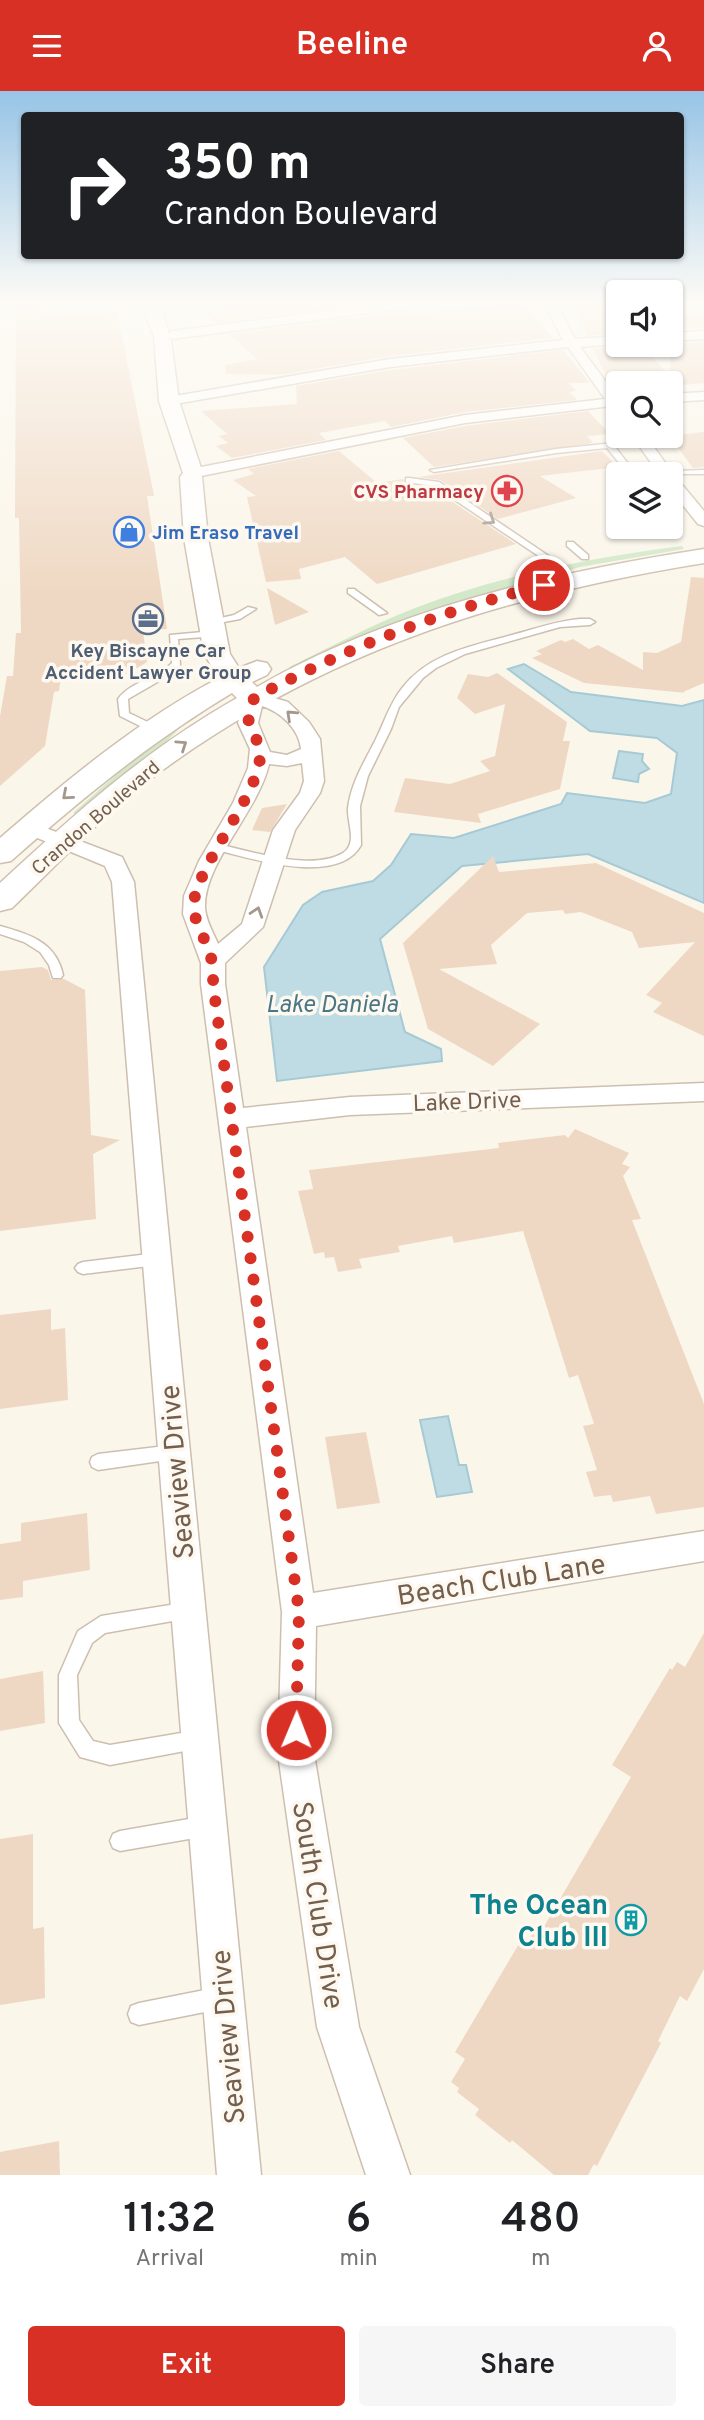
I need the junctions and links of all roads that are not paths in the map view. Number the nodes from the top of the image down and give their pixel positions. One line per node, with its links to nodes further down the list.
1 (169, 401): 7 (main road)
2 (606, 404): 7 (street)
3 (606, 445): 6 (lane)
4 (611, 448): 5 (lane)
5 (622, 462)
6 (434, 470)
7 (194, 472): 20 (main road)
8 (704, 472): 9 (lane)
9 (683, 474)
10 (409, 480): 14 (lane, one-way to 14)
11 (683, 493): 12 (street)
12 (702, 516)
13 (704, 539): 14 (main road, Crandon Boulevard)
14 (570, 555): 18 (main road, Crandon Boulevard)
15 (704, 556): 21 (main road, Crandon Boulevard)
16 (351, 591): 18 (lane)
17 (251, 609): 20 (lane)
18 (364, 620): 21 (main road, Crandon Boulevard)
19 (590, 622): 29 (lane)
20 (214, 628): 21 (main road); 22 (lane)
21 (244, 689): 22 (main road, Crandon Boulevard); 23 (street, one-way to 21); 24 (street); 26 (main road, Crandon Boulevard, one-way to 21)
22 (154, 729): 25 (main road, Crandon Boulevard, one-way to 25)
23 (313, 751): 24 (street); 29 (street)
24 (260, 754): 27 (street, South Club Drive)
25 (30, 828): 26 (street, Seaview Drive); 28 (main road, Crandon Boulevard)
26 (65, 841): 30 (main road, Crandon Boulevard); 36 (street, Seaview Drive)
27 (217, 847): 29 (lane); 32 (street, South Club Drive)
28 (0, 855)
29 (273, 858): 32 (street, one-way to 29)
30 (4, 893)
31 (0, 930): 33 (lane)
32 (212, 961): 35 (street, South Club Drive)
33 (57, 975)
34 (704, 1092): 35 (street, Lake Drive)
35 (232, 1119): 42 (street, South Club Drive)
36 (156, 1259): 37 (lane); 38 (street, Seaview Drive)
37 (83, 1268)
38 (174, 1452): 39 (lane); 41 (street, Seaview Drive)
39 (98, 1462)
40 (704, 1546): 42 (street, Beach Club Lane)
41 (189, 1611): 43 (street, Seaview Drive); 43 (lane)
42 (299, 1612): 49 (street, South Club Drive)
43 (200, 1740): 44 (street, Seaview Drive)
44 (208, 1826): 45 (lane); 46 (street, Seaview Drive)
45 (120, 1841)
46 (223, 1997): 47 (lane); 48 (street, Seaview Drive)
47 (139, 2014)
48 (239, 2175)
49 (388, 2175)

